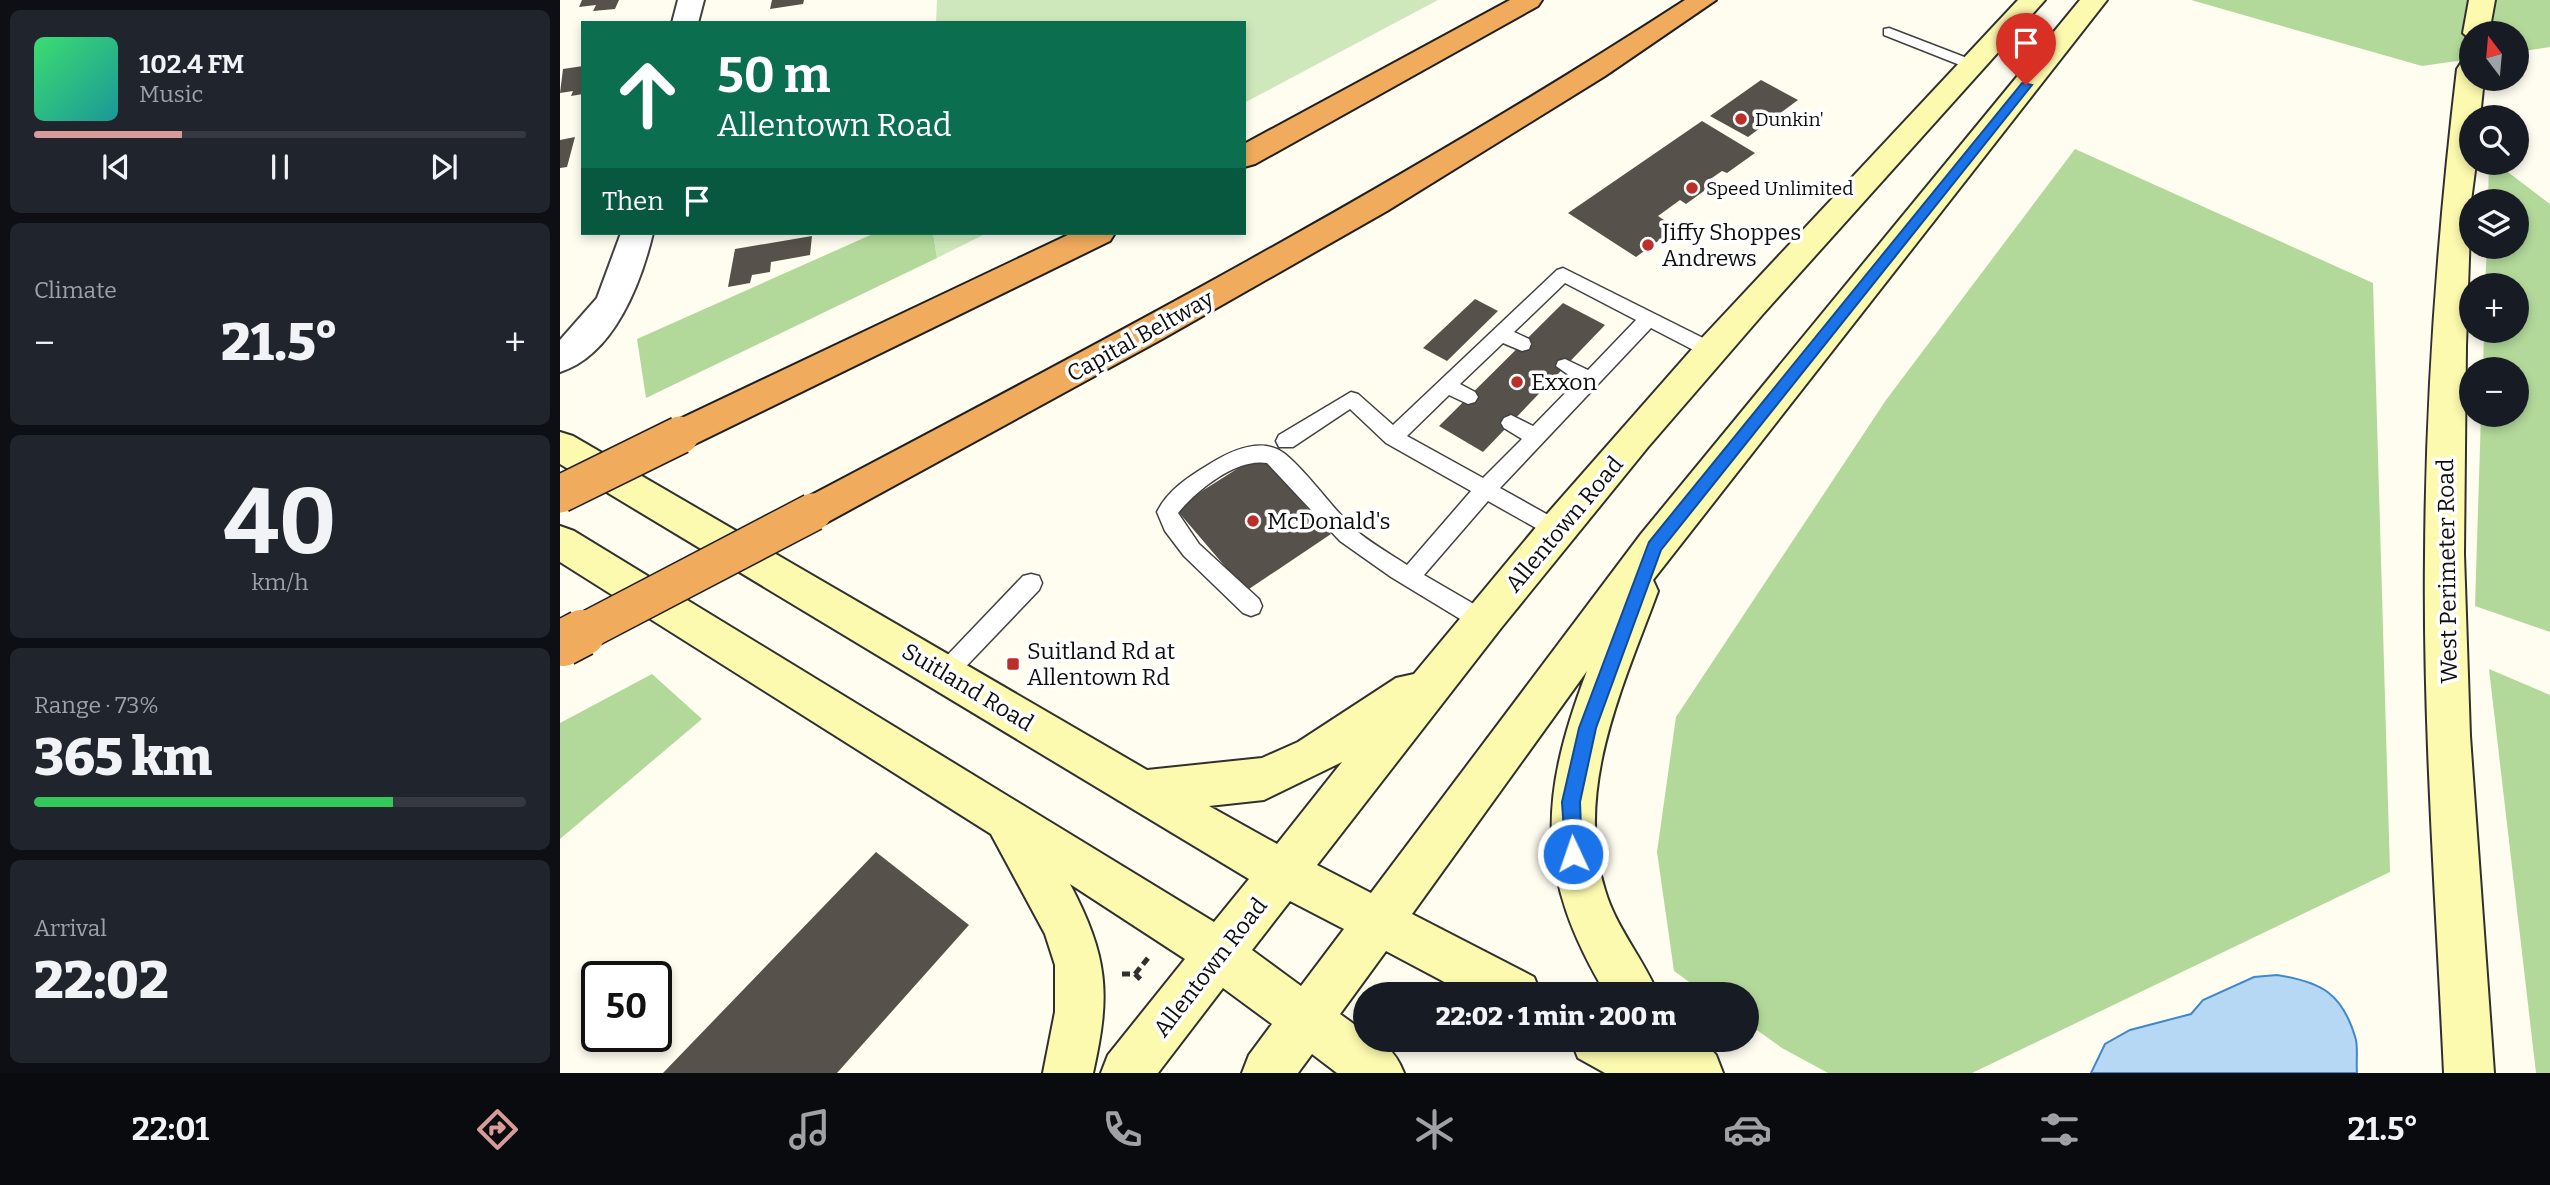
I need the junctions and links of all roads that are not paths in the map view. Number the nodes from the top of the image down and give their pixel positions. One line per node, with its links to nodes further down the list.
1 (691, 0): 7 (street)
2 (1529, 0): 13 (highway)
3 (1703, 0): 39 (highway, Capital Beltway, bridge)
4 (2032, 0): 10 (main road, Allentown Road)
5 (2094, 0): 11 (main road)
6 (2482, 0): 8 (main road)
7 (686, 21)
8 (2478, 21)
9 (1889, 32): 10 (lane)
10 (1975, 66): 11 (main road); 19 (main road, Allentown Road)
11 (2026, 85): 34 (main road)
12 (2468, 91): 58 (main road, West Perimeter Road)
13 (1246, 156)
14 (636, 235): 20 (street)
15 (1095, 235): 31 (highway, bridge)
16 (1649, 318): 17 (lane); 19 (lane); 22 (lane)
17 (1502, 334): 18 (lane); 23 (lane)
18 (1522, 344)
19 (1710, 350): 32 (main road, Allentown Road)
20 (560, 359)
21 (1565, 366): 22 (lane)
22 (1590, 380): 26 (lane)
23 (1448, 386): 24 (lane); 27 (lane)
24 (1468, 397)
25 (1511, 423): 26 (lane)
26 (1535, 437): 30 (lane)
27 (1393, 438): 28 (lane); 30 (lane)
28 (1286, 440)
29 (560, 446): 40 (main road, Suitland Road)
30 (1484, 491): 32 (lane); 35 (lane)
31 (560, 494)
32 (1559, 531): 38 (main road, Allentown Road)
33 (560, 542): 43 (main road)
34 (1655, 546): 45 (main road); 48 (main road)
35 (1404, 574): 37 (lane); 38 (lane)
36 (1031, 583): 40 (lane)
37 (1251, 606)
38 (1483, 621): 41 (main road, Allentown Road)
39 (561, 643)
40 (946, 672): 42 (main road, Suitland Road)
41 (1439, 673): 42 (main road); 44 (main road, Allentown Road)
42 (1141, 792): 44 (main road, Suitland Road)
43 (1007, 819): 46 (main road); 52 (main road)
44 (1285, 872): 45 (main road, Suitland Road); 46 (main road, Allentown Road)
45 (1379, 920): 47 (main road, Suitland Road); 49 (main road)
46 (1219, 955): 49 (main road); 53 (main road, Allentown Road)
47 (1495, 982)
48 (1626, 982)
49 (1306, 1019): 54 (main road); 55 (main road)
50 (1617, 1052): 56 (main road)
51 (1681, 1052): 57 (main road)
52 (1068, 1073)
53 (1126, 1073)
54 (1268, 1073)
55 (1379, 1073)
56 (1654, 1073)
57 (1698, 1073)
58 (2469, 1073)

